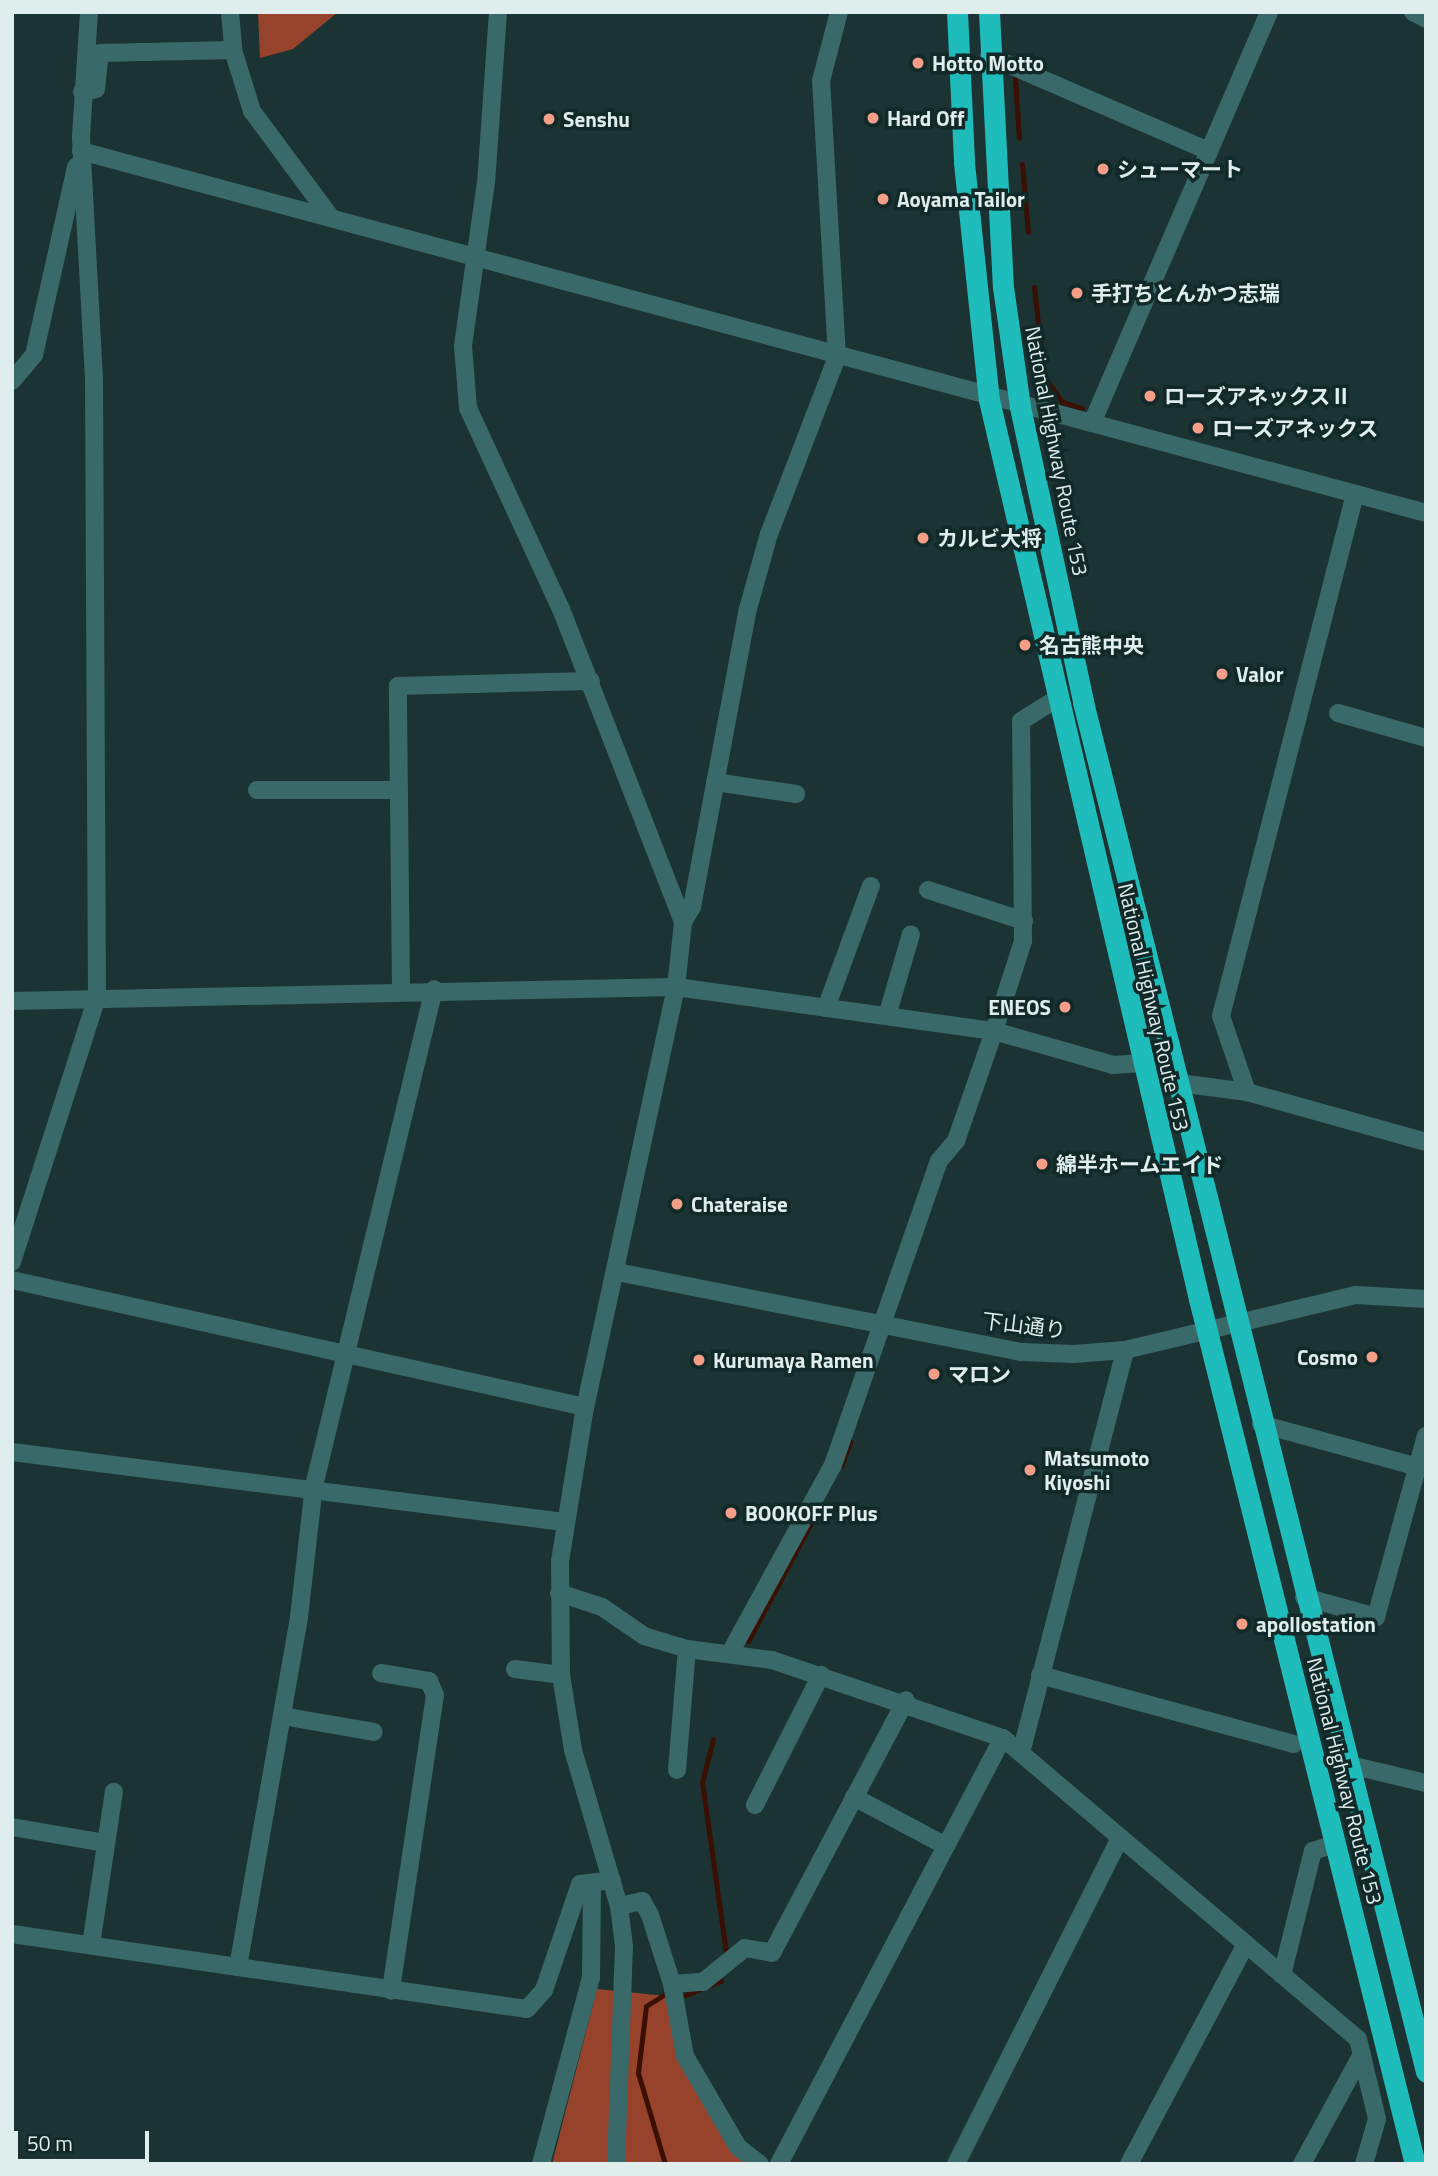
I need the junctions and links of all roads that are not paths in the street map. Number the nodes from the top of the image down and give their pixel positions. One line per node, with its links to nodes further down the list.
1 (89, 12): 12 (street)
2 (229, 12): 10 (street)
3 (498, 12): 16 (street)
4 (957, 12): 19 (highway, National Highway Route 153)
5 (989, 12): 11 (highway, National Highway Route 153)
6 (1269, 12): 14 (street)
7 (1413, 12): 9 (street)
8 (838, 13): 17 (street)
9 (1426, 19)
10 (233, 50): 12 (street); 15 (street)
11 (989, 56): 14 (street); 20 (highway, National Highway Route 153)
12 (82, 92): 13 (street)
13 (81, 150): 15 (street); 18 (street); 40 (street)
14 (1209, 150): 21 (street)
15 (329, 215): 16 (street)
16 (475, 257): 17 (street); 24 (street)
17 (837, 357): 19 (street); 28 (street)
18 (12, 381)
19 (989, 400): 20 (street); 25 (highway, National Highway Route 153)
20 (1020, 407): 21 (street); 46 (highway, National Highway Route 153)
21 (1092, 423): 22 (street)
22 (1356, 494): 23 (street); 47 (street)
23 (1426, 513)
24 (591, 681): 30 (street); 35 (street)
25 (1055, 700): 34 (street); 45 (highway, National Highway Route 153)
26 (1338, 713): 27 (street)
27 (1426, 738)
28 (715, 782): 31 (street); 35 (street)
29 (257, 790): 30 (street)
30 (399, 790): 39 (street)
31 (796, 794)
32 (871, 886): 42 (street)
33 (928, 890): 34 (street)
34 (1024, 921): 44 (street)
35 (683, 922): 37 (street)
36 (911, 934): 43 (street)
37 (676, 986): 38 (street); 42 (street); 50 (street)
38 (434, 989): 39 (street); 57 (street)
39 (401, 990): 40 (street)
40 (97, 997): 41 (street); 49 (street)
41 (12, 1000)
42 (826, 1008): 43 (street)
43 (887, 1016): 44 (street)
44 (994, 1031): 45 (street); 54 (street)
45 (1143, 1063): 55 (highway, National Highway Route 153)
46 (1179, 1083): 47 (street); 53 (highway, National Highway Route 153)
47 (1247, 1092): 48 (street)
48 (1426, 1142)
49 (12, 1262)
50 (617, 1272): 54 (street, 下山通り); 58 (street)
51 (12, 1280): 57 (street)
52 (1426, 1298): 53 (street, 下山通り)
53 (1236, 1321): 55 (street, 下山通り); 59 (highway, National Highway Route 153)
54 (882, 1324): 56 (street, 下山通り); 68 (street)
55 (1206, 1329): 56 (street, 下山通り); 89 (highway, National Highway Route 153)
56 (1125, 1350): 73 (street)
57 (342, 1353): 58 (street); 63 (street)
58 (585, 1407): 64 (street)
59 (1261, 1424): 62 (street); 66 (highway, National Highway Route 153)
60 (1426, 1436): 62 (street)
61 (12, 1452): 63 (street)
62 (1421, 1468): 66 (street)
63 (314, 1486): 64 (street); 75 (street)
64 (564, 1522): 65 (street)
65 (559, 1593): 67 (street); 71 (street)
66 (1304, 1597): 80 (highway, National Highway Route 153)
67 (687, 1650): 68 (street); 81 (street)
68 (730, 1653): 72 (street)
69 (515, 1669): 71 (street)
70 (381, 1673): 100 (street)
71 (561, 1675): 91 (street)
72 (821, 1675): 74 (street); 85 (street)
73 (1040, 1675): 78 (street); 79 (street)
74 (906, 1700): 77 (street); 84 (street)
75 (282, 1716): 76 (street); 97 (street)
76 (374, 1732)
77 (1003, 1738): 79 (street); 90 (street)
78 (1294, 1744)
79 (1021, 1753): 87 (street)
80 (1346, 1764): 82 (street); 102 (highway, National Highway Route 153)
81 (677, 1770)
82 (1426, 1783)
83 (114, 1792): 88 (street)
84 (854, 1797): 90 (street); 99 (street)
85 (755, 1805)
86 (12, 1827): 88 (street)
87 (1120, 1838): 95 (street); 107 (street)
88 (106, 1843): 96 (street)
89 (1335, 1844): 98 (street); 111 (highway, National Highway Route 153)
90 (946, 1846): 106 (street)
91 (612, 1880): 92 (street); 93 (street)
92 (592, 1884): 100 (street); 103 (street)
93 (620, 1906): 99 (street); 104 (street)
94 (12, 1934): 96 (street)
95 (1246, 1944): 98 (street); 108 (street)
96 (91, 1945): 97 (street)
97 (239, 1967): 100 (street)
98 (1282, 1975): 101 (street)
99 (673, 1984): 105 (street)
100 (391, 1991)
101 (1362, 2054): 109 (street); 110 (street)
102 (1426, 2072)
103 (541, 2164)
104 (616, 2164)
105 (760, 2164)
106 (779, 2164)
107 (956, 2164)
108 (1129, 2164)
109 (1302, 2164)
110 (1364, 2164)
111 (1415, 2164)

